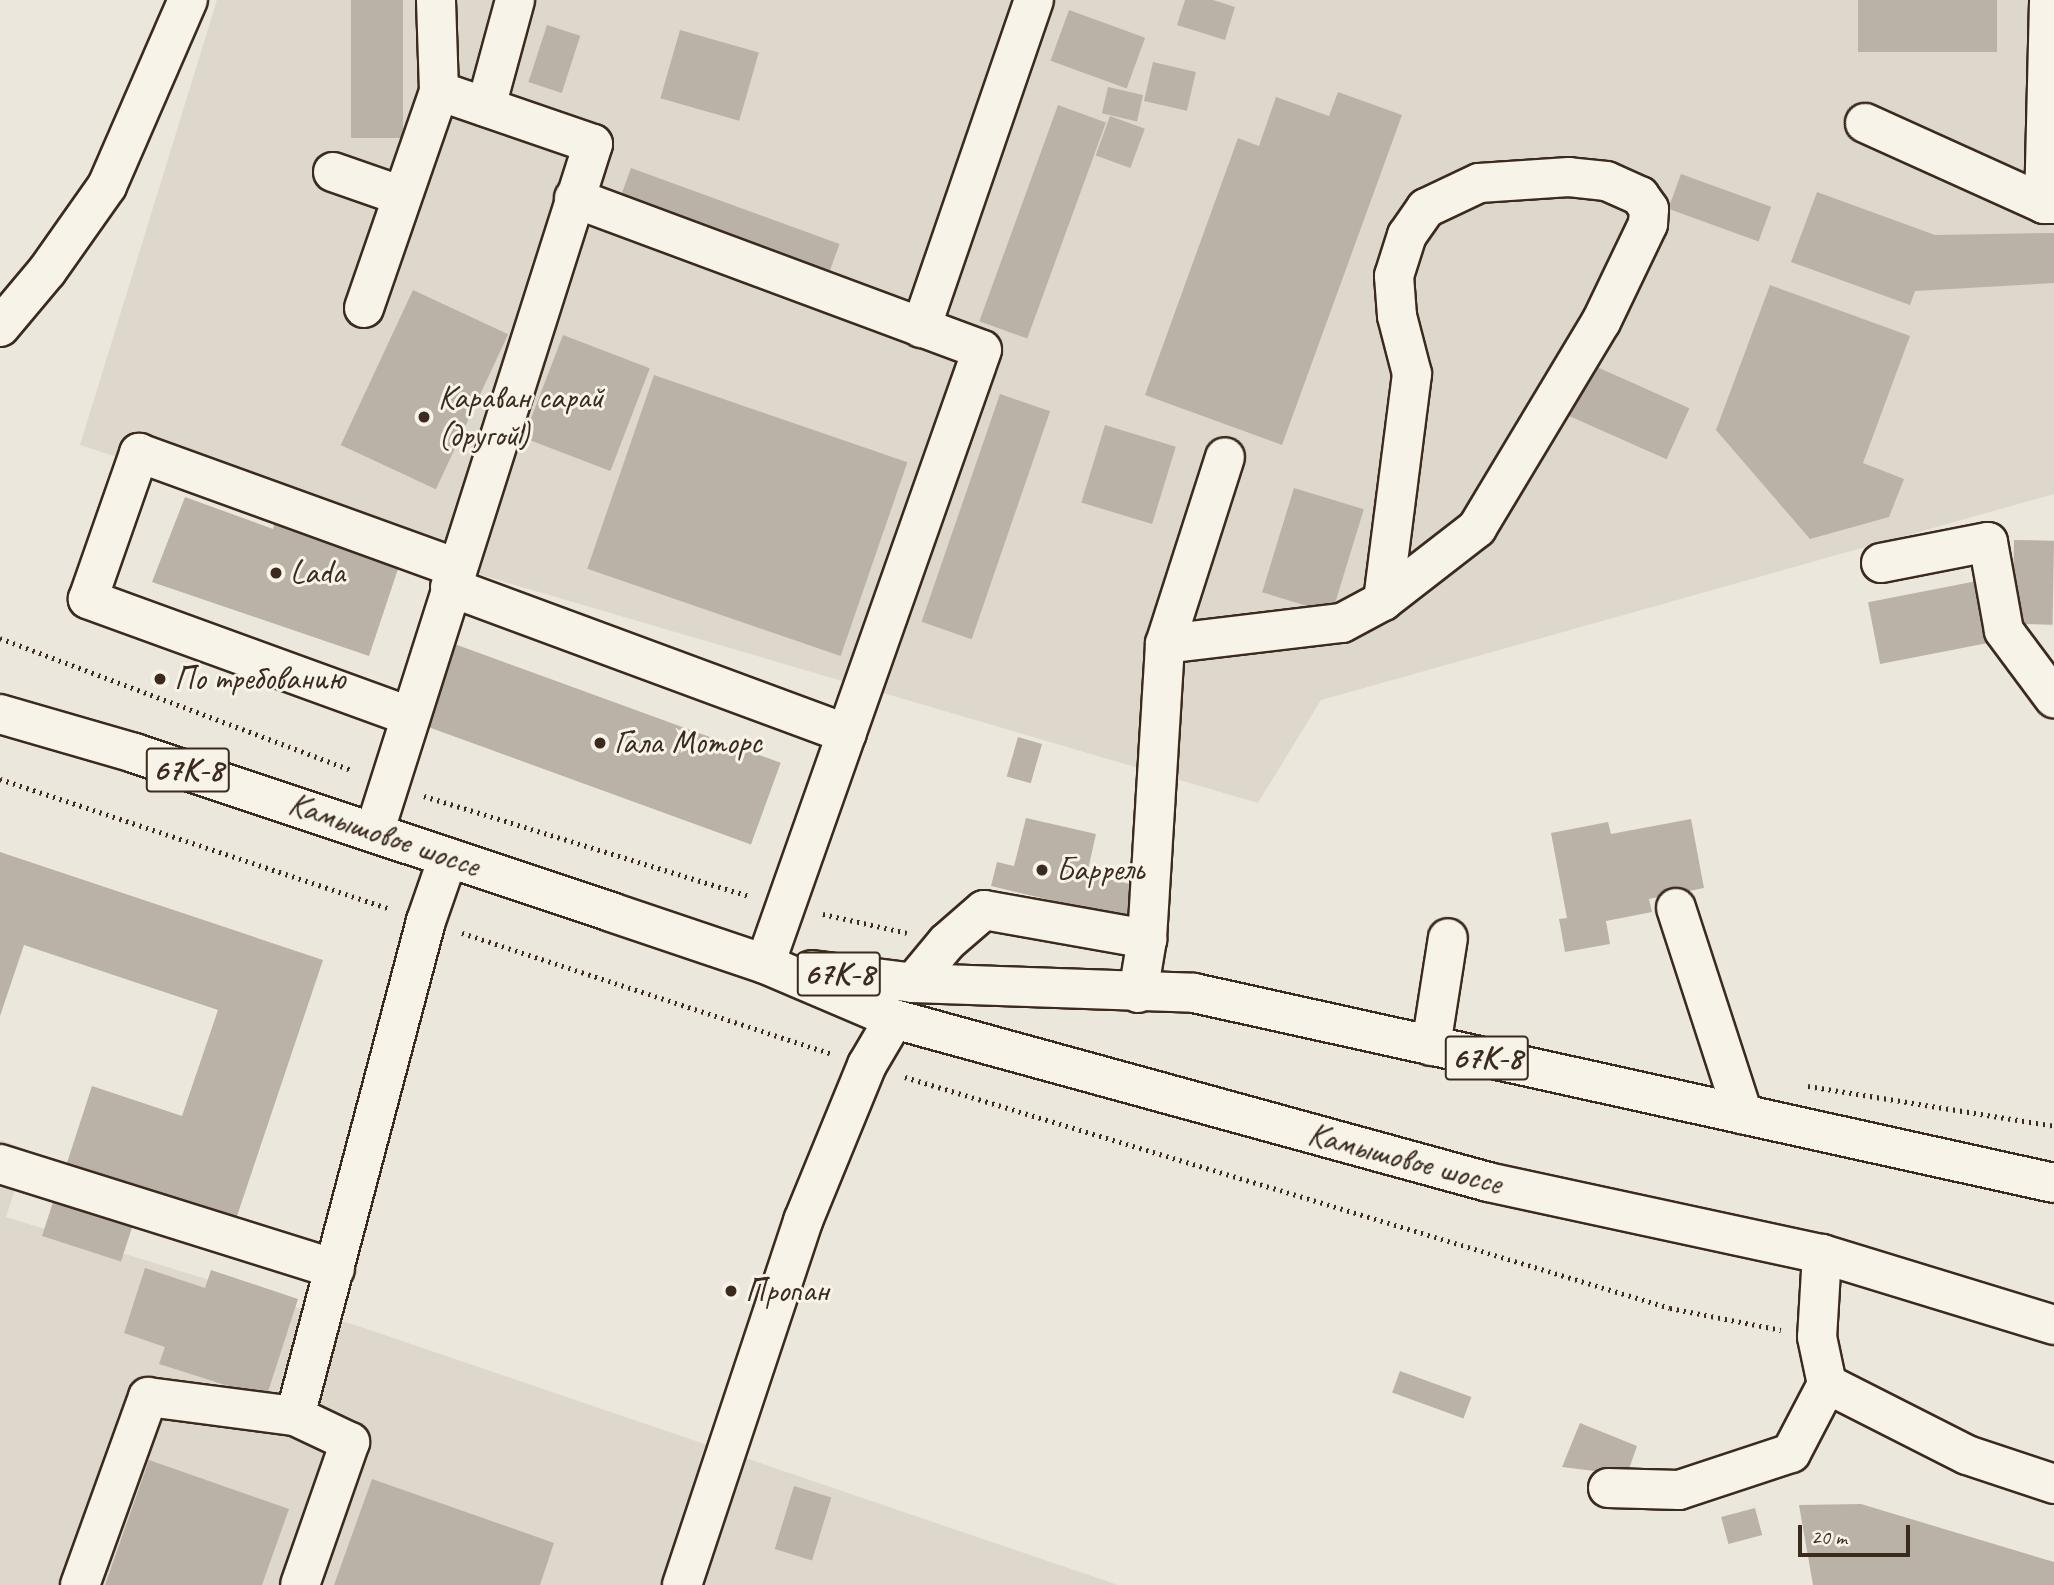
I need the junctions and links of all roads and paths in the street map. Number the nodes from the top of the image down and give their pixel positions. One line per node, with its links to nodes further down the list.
1 (188, 0): 14 (main road)
2 (436, 0): 6 (main road)
3 (515, 0): 7 (main road)
4 (1034, 0): 15 (main road)
5 (2049, 2): 12 (main road)
6 (439, 91): 7 (main road); 10 (main road)
7 (486, 107): 11 (main road)
8 (1865, 123): 12 (main road)
9 (333, 172): 10 (main road)
10 (402, 196): 13 (main road)
11 (574, 198): 15 (main road); 18 (main road)
12 (2049, 204)
13 (364, 308)
14 (0, 327)
15 (921, 328): 25 (main road)
16 (1225, 457): 21 (main road)
17 (1881, 563): 22 (main road)
18 (454, 577): 24 (main road); 24 (main road); 25 (main road)
19 (1383, 601): 19 (main road); 21 (main road)
20 (0, 638): 26 (path)
21 (1165, 644): 33 (main road)
22 (2054, 698)
23 (0, 714): 28 (main road, Камышовое шоссе / 67К-8)
24 (409, 716): 28 (main road)
25 (847, 734): 34 (main road)
26 (302, 751)
27 (0, 779): 31 (path)
28 (374, 832): 29 (main road, Камышовое шоссе / 67К-8)
29 (448, 858): 31 (main road); 34 (main road, Камышовое шоссе / 67К-8)
30 (1676, 908): 40 (main road)
31 (426, 921): 39 (path); 44 (main road)
32 (1448, 938): 38 (main road)
33 (1147, 939): 35 (main road); 36 (main road)
34 (765, 964): 35 (main road, Камышовое шоссе / 67К-8); 37 (main road, Камышовое шоссе / 67К-8)
35 (913, 983): 36 (main road, Камышовое шоссе / 67К-8)
36 (1138, 993): 38 (main road, Камышовое шоссе / 67К-8)
37 (894, 1018): 39 (main road); 43 (main road, Камышовое шоссе / 67К-8)
38 (1431, 1046): 40 (main road, Камышовое шоссе / 67К-8)
39 (867, 1065): 46 (path); 53 (main road)
40 (1743, 1114): 42 (main road, Камышовое шоссе / 67К-8)
41 (0, 1164): 44 (main road)
42 (2054, 1183)
43 (1822, 1254): 45 (main road, Камышовое шоссе / 67К-8); 46 (main road)
44 (335, 1269): 48 (main road)
45 (2054, 1325)
46 (1817, 1336): 47 (main road)
47 (1827, 1384): 49 (main road); 50 (main road)
48 (295, 1416): 51 (main road); 52 (main road)
49 (2054, 1484)
50 (1608, 1488)
51 (80, 1585)
52 (300, 1585)
53 (682, 1585)

